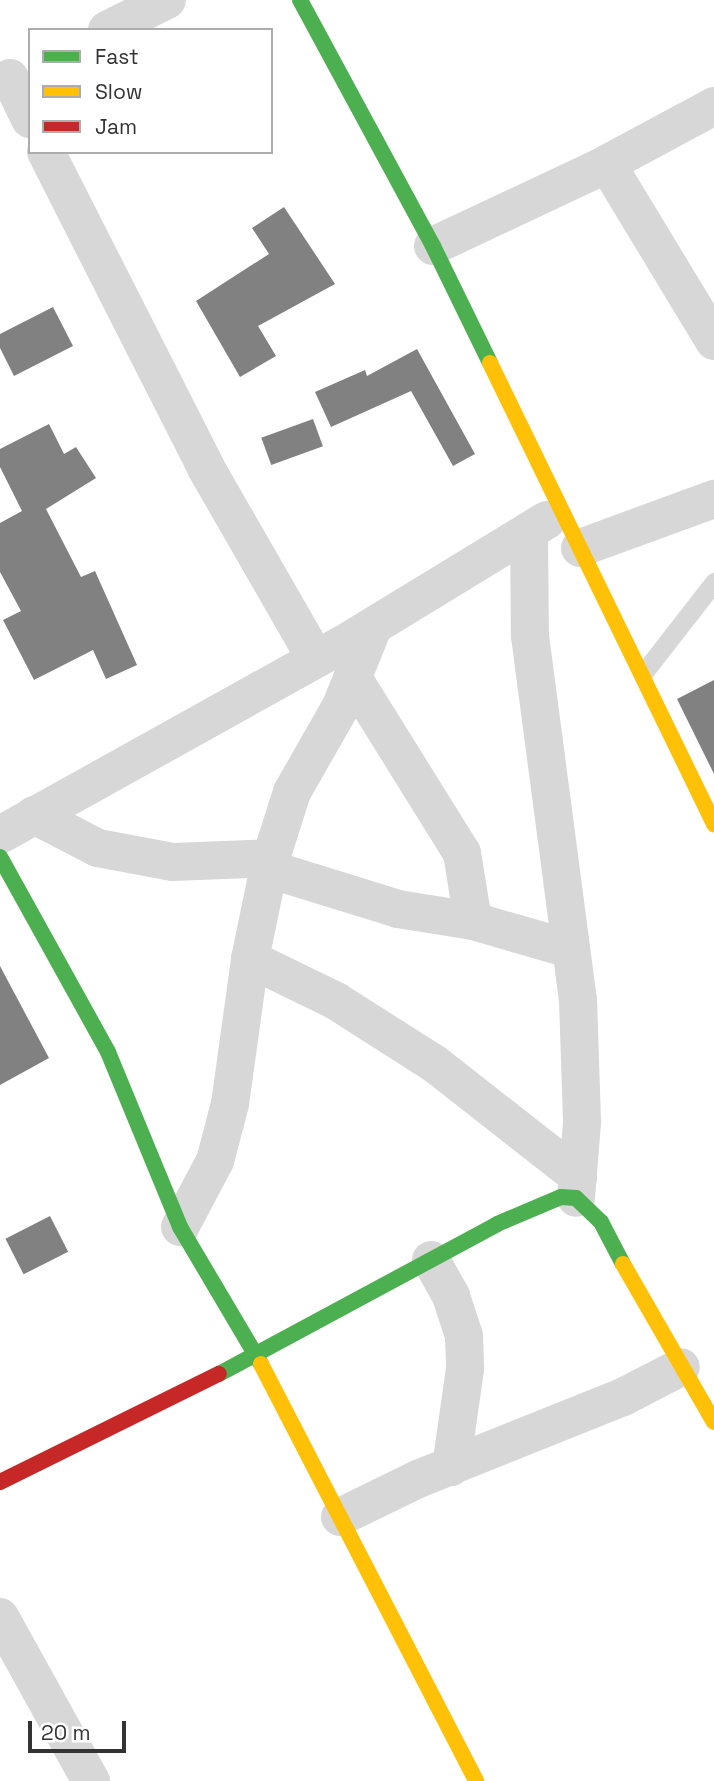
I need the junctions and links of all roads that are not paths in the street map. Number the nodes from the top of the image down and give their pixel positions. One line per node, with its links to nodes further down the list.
1 (167, 0): 3 (street)
2 (300, 0): 9 (street)
3 (111, 28)
4 (13, 76): 6 (street)
5 (714, 106): 8 (street)
6 (28, 114)
7 (47, 154): 17 (street)
8 (607, 164): 9 (street); 10 (street)
9 (433, 246): 12 (street)
10 (714, 341)
11 (714, 499): 14 (street)
12 (561, 511): 13 (street); 14 (street)
13 (529, 531): 16 (street); 25 (street)
14 (580, 548): 18 (street)
15 (714, 582): 18 (lane)
16 (373, 626): 17 (street); 19 (street)
17 (316, 659): 20 (street)
18 (644, 672): 21 (street)
19 (353, 678): 23 (street); 24 (street)
20 (33, 815): 22 (street); 23 (street)
21 (714, 824)
22 (0, 854): 28 (street)
23 (270, 864): 24 (street); 26 (street)
24 (473, 921): 25 (street)
25 (570, 949): 27 (street)
26 (250, 959): 27 (street); 28 (street)
27 (577, 1187): 29 (street); 31 (street)
28 (180, 1227): 30 (street)
29 (431, 1260): 30 (street); 33 (street)
30 (257, 1356): 34 (street); 35 (street)
31 (681, 1367): 32 (street); 33 (street)
32 (714, 1422)
33 (451, 1467): 35 (street)
34 (0, 1482)
35 (340, 1517): 38 (street)
36 (0, 1617): 37 (street)
37 (91, 1781)
38 (476, 1781)

